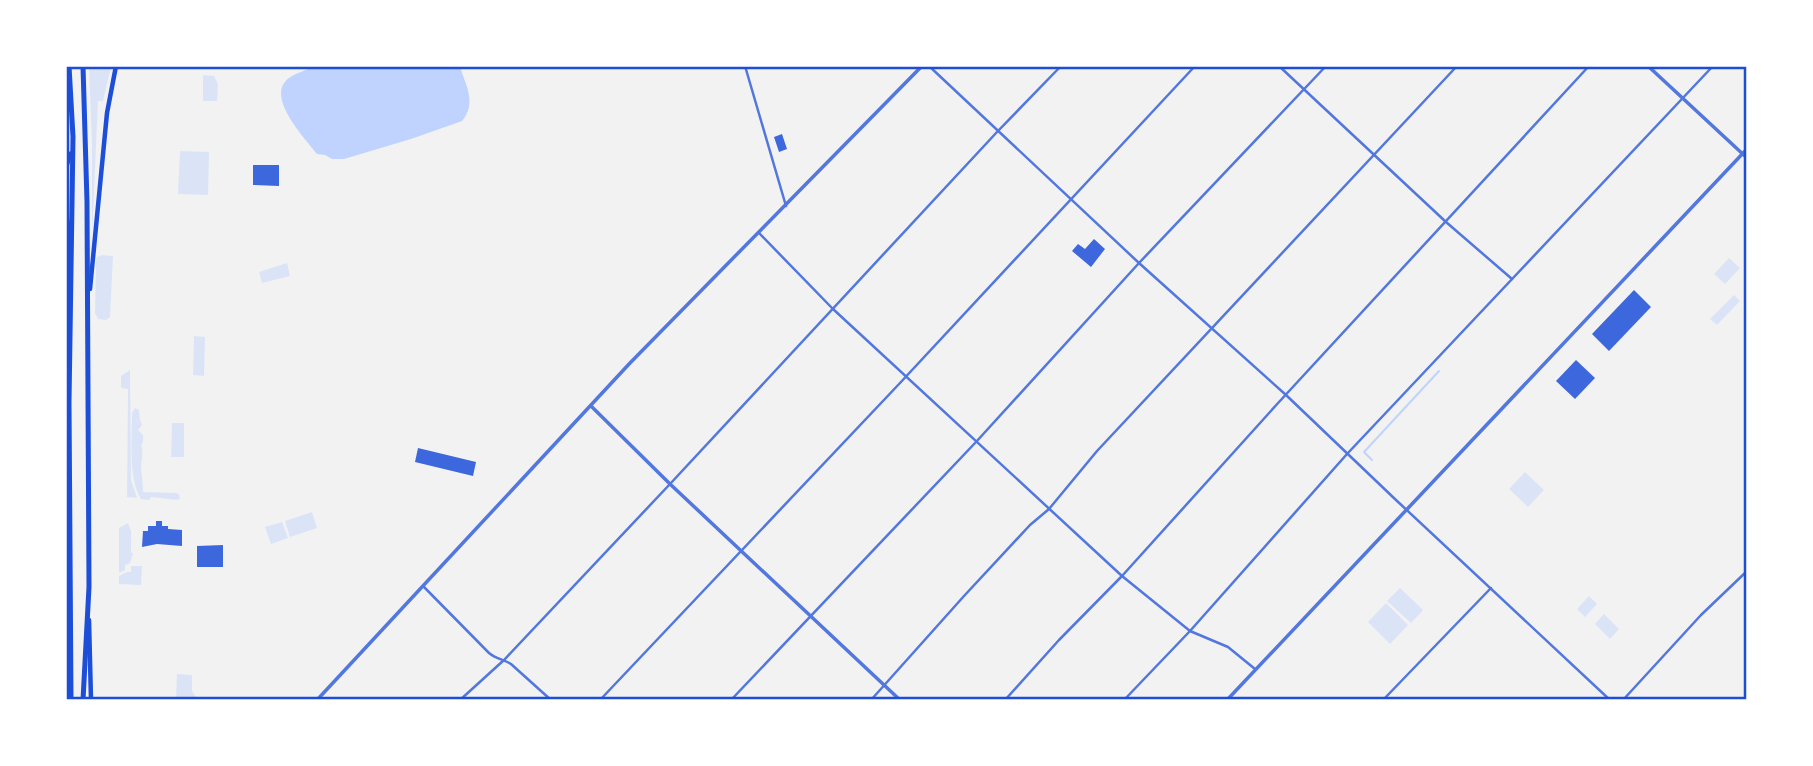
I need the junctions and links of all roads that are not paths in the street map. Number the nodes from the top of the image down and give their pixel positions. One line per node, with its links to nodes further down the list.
1 (69, 66): 18 (highway)
2 (83, 66): 31 (highway)
3 (116, 66): 31 (main road)
4 (745, 66): 23 (street)
5 (922, 66): 23 (street)
6 (929, 66): 17 (street)
7 (1061, 66): 17 (street)
8 (1195, 66): 22 (street)
9 (1279, 66): 15 (street)
10 (1326, 66): 15 (street)
11 (1457, 66): 20 (street)
12 (1589, 66): 25 (street)
13 (1648, 66): 16 (street)
14 (1713, 66): 16 (street)
15 (1304, 90): 20 (street); 28 (street)
16 (1683, 98): 19 (street); 29 (street)
17 (997, 132): 22 (street); 30 (street)
18 (73, 137): 21 (highway); 27 (highway)
19 (1745, 153): 40 (street)
20 (1376, 155): 25 (street); 32 (street)
21 (66, 167)
22 (1070, 199): 28 (street); 33 (street)
23 (786, 206): 26 (street)
24 (66, 215): 27 (highway)
25 (1446, 222): 29 (street); 34 (street)
26 (759, 233): 30 (street); 35 (street)
27 (72, 257): 44 (highway)
28 (1139, 263): 32 (street); 36 (street)
29 (1511, 279): 37 (street)
30 (833, 309): 33 (street); 38 (street)
31 (87, 314): 47 (highway)
32 (1213, 329): 34 (street); 39 (street)
33 (905, 377): 36 (street); 41 (street)
34 (1286, 395): 37 (street); 43 (street)
35 (591, 406): 38 (street); 45 (street)
36 (976, 442): 39 (street); 48 (street)
37 (1347, 453): 40 (street); 49 (street)
38 (670, 484): 41 (street); 51 (street)
39 (1049, 509): 43 (street); 53 (street)
40 (1406, 510): 46 (street); 52 (street)
41 (741, 551): 48 (street); 60 (street)
42 (1746, 572): 69 (street)
43 (1122, 576): 49 (street); 64 (street)
44 (69, 585): 50 (main road); 54 (highway)
45 (424, 586): 51 (street); 57 (street)
46 (1491, 587): 67 (street); 68 (street)
47 (89, 590): 55 (highway); 56 (main road)
48 (810, 617): 53 (street); 61 (street)
49 (1190, 631): 52 (street); 65 (street)
50 (66, 635)
51 (504, 660): 58 (street); 59 (street)
52 (1255, 669): 66 (street)
53 (884, 685): 62 (street); 63 (street)
54 (71, 699)
55 (83, 699)
56 (91, 699)
57 (317, 699)
58 (460, 699)
59 (551, 699)
60 (600, 699)
61 (731, 699)
62 (871, 699)
63 (900, 699)
64 (1005, 699)
65 (1124, 699)
66 (1227, 699)
67 (1383, 699)
68 (1610, 699)
69 (1623, 699)

